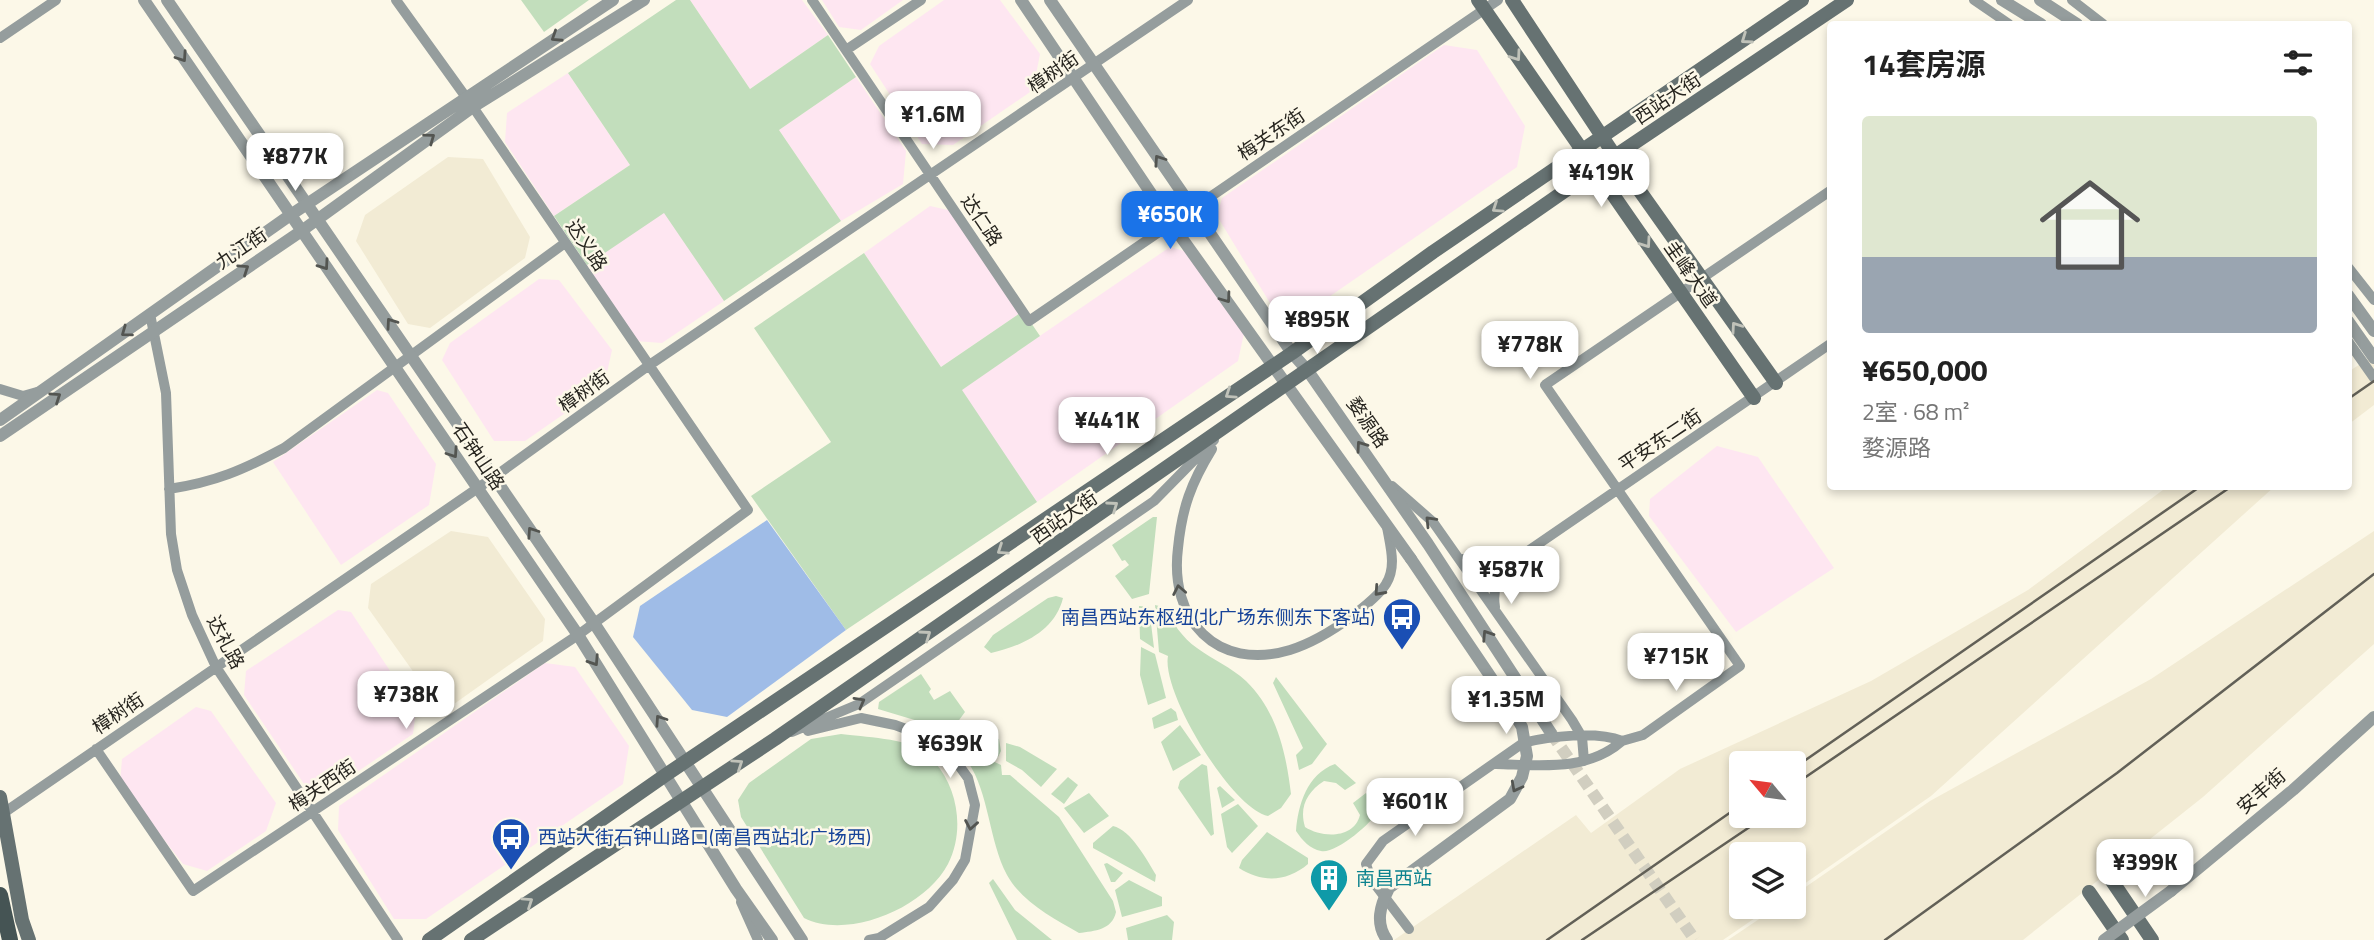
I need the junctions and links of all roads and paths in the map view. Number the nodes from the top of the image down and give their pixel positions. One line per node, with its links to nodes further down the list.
1 (56, 0): 25 (street)
2 (144, 0): 38 (street, 石钟山路, one-way to 38)
3 (167, 0): 36 (street, 石钟山路)
4 (397, 0): 29 (street, 达义路)
5 (613, 0): 29 (street, 九江街, one-way to 29)
6 (644, 0): 29 (street, 九江街)
7 (812, 0): 26 (street, 达仁路)
8 (921, 0): 26 (street)
9 (1021, 0): 28 (street)
10 (1050, 0): 27 (street, 婺源路)
11 (1188, 0): 27 (street, 樟树街)
12 (1498, 0): 20 (street, 梅关东街)
13 (1512, 0): 30 (main road, 圭峰大道)
14 (1802, 0): 30 (main road, 西站大街, one-way to 30)
15 (1847, 0): 32 (main road, 西站大街)
16 (1974, 0): 21 (street)
17 (2002, 0): 22 (street)
18 (2040, 0): 23 (street)
19 (2073, 0): 24 (street)
20 (1481, 5): 31 (main road, 圭峰大道, one-way to 31); 37 (street, 梅关东街)
21 (2005, 21)
22 (2036, 21)
23 (2072, 21)
24 (2099, 21)
25 (0, 38)
26 (846, 51): 34 (street, 达仁路)
27 (1094, 64): 28 (street, 樟树街); 37 (street, 婺源路, one-way to 27)
28 (1072, 79): 34 (street, 樟树街); 40 (street)
29 (469, 102): 36 (street, 九江街); 39 (street, 九江街, one-way to 29); 42 (street, 达义路)
30 (1603, 137): 31 (main road, 西站大街); 32 (main road, 圭峰大道)
31 (1582, 151): 33 (main road, 圭峰大道); 55 (main road, 西站大街, one-way to 55)
32 (1615, 156): 33 (main road, 西站大街); 44 (main road, 圭峰大道)
33 (1595, 170): 45 (main road, 圭峰大道, one-way to 45); 61 (main road, 西站大街)
34 (931, 176): 49 (street, 达仁路); 60 (street, 樟树街)
35 (1827, 193): 44 (street)
36 (309, 204): 38 (street, 九江街); 39 (street, 石钟山路)
37 (1193, 209): 40 (street, 梅关东街); 55 (street, 婺源路)
38 (289, 216): 41 (street, 石钟山路); 48 (street, 九江街)
39 (319, 219): 41 (street, 九江街); 56 (street, 石钟山路, one-way to 39)
40 (1171, 223): 49 (street, 梅关东街); 58 (street, one-way to 58)
41 (300, 232): 51 (street, 九江街, one-way to 41); 59 (street, 石钟山路, one-way to 59)
42 (565, 243): 56 (street); 60 (street, 达义路)
43 (2352, 272): 46 (street)
44 (1702, 279): 45 (street); 63 (main road, 圭峰大道, one-way to 44)
45 (1681, 293): 67 (main road, 圭峰大道); 75 (street)
46 (2374, 300)
47 (2352, 301): 52 (street)
48 (150, 314): 51 (street, 达礼路); 66 (street, 九江街, one-way to 66)
49 (1029, 321)
50 (2352, 327): 57 (street)
51 (153, 331): 70 (street, 九江街, one-way to 51); 74 (street, 达礼路)
52 (2374, 331)
53 (1827, 346): 63 (street, 平安东二街)
54 (2352, 347): 62 (street)
55 (1292, 353): 58 (main road, 西站大街); 61 (street, 婺源路)
56 (412, 354): 59 (street); 71 (street, 石钟山路)
57 (2374, 358)
58 (1274, 364): 64 (street); 91 (main road, 西站大街, one-way to 91)
59 (394, 366): 73 (street, 石钟山路, one-way to 73); 74 (street)
60 (648, 366): 71 (street, 樟树街); 76 (street, 达义路)
61 (1308, 371): 64 (main road, 西站大街); 72 (street, 婺源路, one-way to 61)
62 (2374, 378)
63 (1776, 383): 67 (street, 平安东二街)
64 (1288, 385): 69 (main road, 西站大街); 77 (street)
65 (0, 389): 66 (street)
66 (43, 390): 68 (street, 九江街)
67 (1754, 398): 75 (street, 平安东二街)
68 (0, 420)
69 (1223, 431): 77 (street, one-way to 69); 87 (main road, 西站大街, one-way to 69)
70 (0, 436)
71 (494, 477): 73 (street, 樟树街); 81 (street, 石钟山路, one-way to 71)
72 (1385, 481): 78 (street, one-way to 72); 85 (street, 婺源路, one-way to 72)
73 (477, 488): 82 (street, 石钟山路); 83 (street, 樟树街)
74 (169, 489): 83 (street, 达礼路)
75 (1618, 489): 79 (street, 平安东二街); 88 (street)
76 (748, 510): 81 (street, 梅关西街)
77 (1388, 527): 115 (street, one-way to 115, bridge)
78 (1455, 553): 79 (street); 80 (street)
79 (1508, 564): 80 (street)
80 (1495, 611): 86 (street)
81 (594, 623): 82 (street, 梅关西街); 91 (street, 石钟山路, one-way to 81)
82 (578, 635): 93 (street, 石钟山路, one-way to 93); 97 (street, 梅关西街)
83 (216, 667): 89 (street, 樟树街); 97 (street, 达礼路)
84 (2374, 716): 116 (street, 安丰街, bridge)
85 (1551, 733)
86 (1582, 737): 88 (street); 90 (street); 92 (street)
87 (775, 739): 94 (main road, 西站大街, one-way to 87); 114 (street, one-way to 114)
88 (1622, 741): 90 (street)
89 (96, 749): 97 (street, 梅关西街); 98 (street, 樟树街)
90 (1584, 761): 92 (street)
91 (687, 762): 93 (main road, 西站大街); 94 (street, 石钟山路)
92 (1496, 764): 104 (street)
93 (667, 775): 96 (street, 石钟山路); 108 (main road, 西站大街)
94 (702, 788): 96 (main road, 西站大街); 103 (street, 石钟山路)
95 (0, 797): 98 (main road)
96 (682, 800): 100 (street, 石钟山路); 109 (main road, 西站大街, one-way to 96)
97 (314, 811): 107 (street, 达礼路)
98 (2, 814): 106 (main road)
99 (2110, 878): 118 (main road)
100 (736, 889): 110 (street); 111 (street, 石钟山路)
101 (2089, 892): 117 (main road)
102 (0, 895): 105 (main road)
103 (789, 919): 112 (street, 石钟山路); 113 (street)
104 (1409, 929)
105 (10, 940)
106 (29, 940)
107 (398, 940)
108 (429, 940)
109 (471, 940)
110 (758, 940)
111 (772, 940)
112 (802, 940)
113 (811, 940)
114 (869, 940)
115 (1387, 940)
116 (2104, 940)
117 (2122, 940)
118 (2152, 940)

